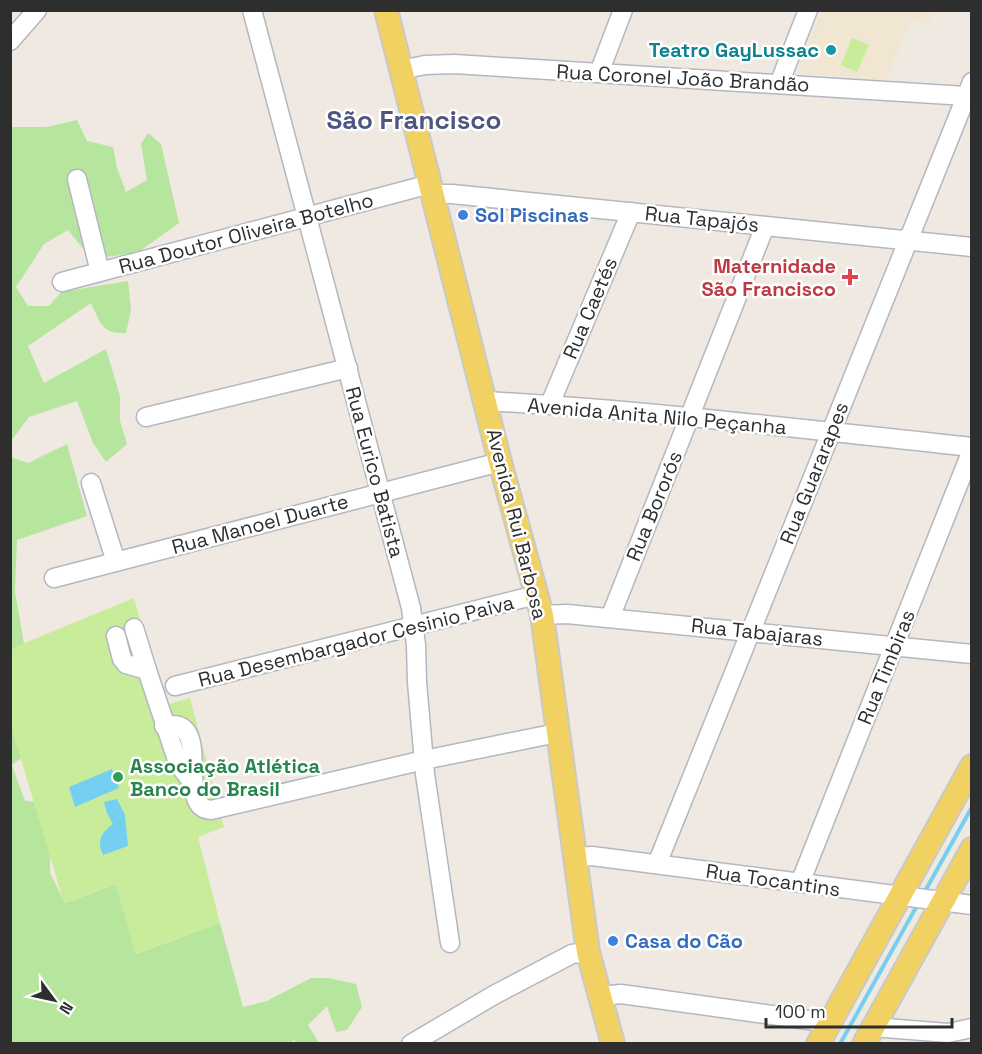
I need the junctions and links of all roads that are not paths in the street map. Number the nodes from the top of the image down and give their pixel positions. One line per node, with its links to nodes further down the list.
1 (37, 10): 6 (street)
2 (252, 10): 14 (street, Rua Eurico Batista)
3 (386, 10): 7 (main road, Avenida Rui Barbosa)
4 (623, 10): 8 (street)
5 (808, 10): 9 (street)
6 (10, 41)
7 (401, 70): 8 (street, Rua Coronel João Brandão); 12 (main road, Avenida Rui Barbosa)
8 (599, 73): 9 (street, Rua Coronel João Brandão)
9 (779, 84): 10 (street, Rua Coronel João Brandão)
10 (969, 89): 16 (street, Rua Guararapes)
11 (77, 179): 18 (street)
12 (431, 189): 13 (street, Rua Tapajós); 14 (street, Rua Doutor Oliveira Botelho); 21 (main road, Avenida Rui Barbosa)
13 (631, 212): 15 (street, Rua Tapajós); 22 (street, Rua Caetés)
14 (307, 216): 18 (street, Rua Doutor Oliveira Botelho); 20 (street, Rua Eurico Batista)
15 (765, 226): 16 (street, Rua Tapajós); 24 (street, Rua Bororós)
16 (908, 240): 17 (street, Rua Tapajós); 25 (street, Rua Guararapes)
17 (972, 247)
18 (100, 272): 19 (street, Rua Doutor Oliveira Botelho)
19 (62, 282)
20 (348, 368): 23 (street); 29 (street, Rua Eurico Batista)
21 (486, 401): 22 (street, Avenida Anita Nilo Peçanha); 27 (main road, Avenida Rui Barbosa)
22 (550, 404): 24 (street, Avenida Anita Nilo Peçanha)
23 (146, 417)
24 (689, 417): 25 (street, Avenida Anita Nilo Peçanha); 33 (street, Rua Bororós)
25 (831, 432): 26 (street, Avenida Anita Nilo Peçanha); 36 (street, Rua Guararapes)
26 (972, 448): 38 (street, Rua Timbiras)
27 (500, 462): 29 (street, Rua Manoel Duarte); 32 (main road, Avenida Rui Barbosa)
28 (91, 483): 30 (street)
29 (381, 493): 30 (street, Rua Manoel Duarte); 34 (street, Rua Eurico Batista)
30 (116, 562): 31 (street, Rua Manoel Duarte)
31 (54, 578)
32 (539, 605): 33 (street, Rua Tabajaras); 34 (street, Rua Desembargador Cesinio Paiva); 42 (main road, Avenida Rui Barbosa)
33 (610, 618): 36 (street, Rua Tabajaras)
34 (414, 625): 41 (street, Rua Desembargador Cesinio Paiva); 43 (street, Rua Eurico Batista)
35 (134, 628): 40 (street)
36 (751, 631): 38 (street, Rua Tabajaras); 47 (street, Rua Guararapes)
37 (116, 636): 40 (street)
38 (895, 646): 39 (street, Rua Tabajaras); 48 (street, Rua Timbiras)
39 (972, 654)
40 (147, 670): 43 (street)
41 (175, 686)
42 (557, 733): 43 (street); 46 (main road, Avenida Rui Barbosa)
43 (424, 760): 51 (street, Rua Eurico Batista)
44 (972, 766): 49 (main road)
45 (972, 849): 49 (main road)
46 (574, 857): 47 (street, Rua Tocantins); 52 (main road, Avenida Rui Barbosa)
47 (657, 864): 48 (street, Rua Tocantins)
48 (800, 883): 49 (street, Rua Tocantins)
49 (920, 899): 50 (street, Rua Tocantins); 54 (main road); 56 (main road)
50 (972, 905)
51 (450, 943)
52 (588, 952): 53 (main road, Avenida Rui Barbosa); 57 (street)
53 (599, 996): 54 (street); 58 (main road, Avenida Rui Barbosa)
54 (830, 1023): 59 (main road)
55 (972, 1028): 56 (street)
56 (869, 1035)
57 (411, 1044)
58 (613, 1044)
59 (818, 1044)

